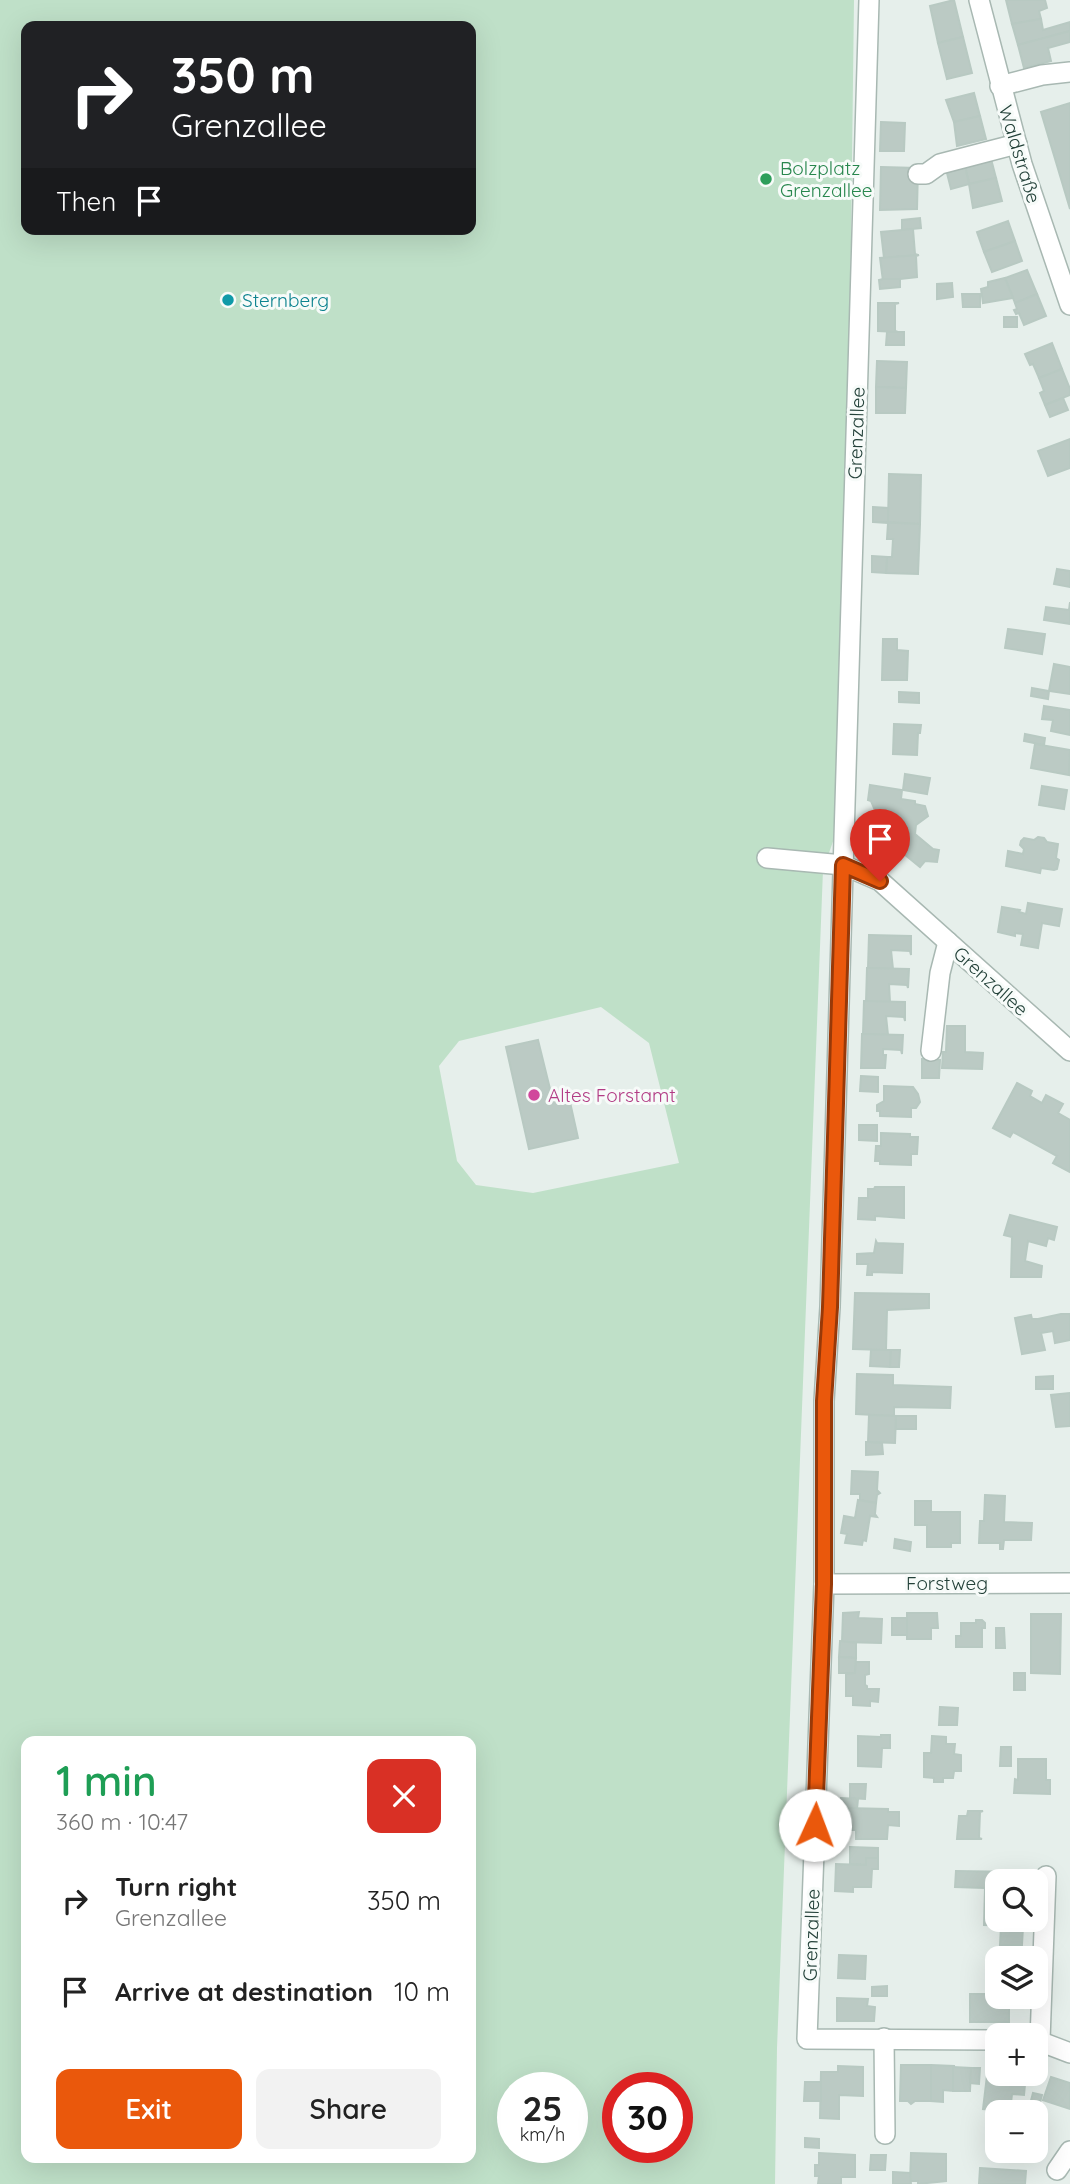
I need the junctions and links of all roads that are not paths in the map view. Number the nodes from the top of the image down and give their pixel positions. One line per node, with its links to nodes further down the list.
1 (869, 0): 9 (street, Grenzallee)
2 (979, 0): 4 (street, Waldstraße)
3 (1070, 72): 4 (street)
4 (1000, 86): 5 (street, Waldstraße)
5 (1017, 144): 6 (street); 7 (street, Waldstraße)
6 (918, 174)
7 (1070, 305)
8 (767, 858): 9 (street)
9 (843, 865): 10 (street, Grenzallee); 14 (street, Grenzallee)
10 (948, 942): 11 (street); 12 (street, Grenzallee)
11 (930, 1051)
12 (1070, 1051)
13 (1070, 1583): 14 (street, Forstweg)
14 (824, 1584): 17 (street, Grenzallee)
15 (1043, 1932): 16 (street)
16 (1039, 2023)
17 (884, 2038): 18 (street); 21 (street)
18 (985, 2040)
19 (1048, 2044): 20 (street)
20 (1070, 2053)
21 (885, 2134)
22 (1070, 2151): 23 (street)
23 (1057, 2170)

